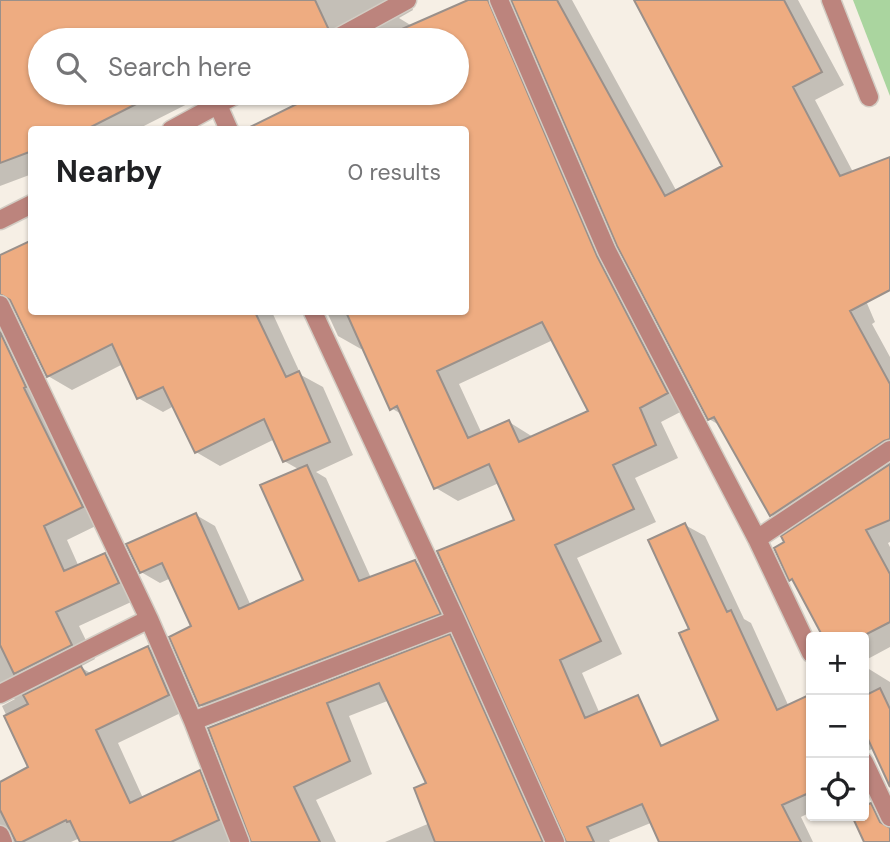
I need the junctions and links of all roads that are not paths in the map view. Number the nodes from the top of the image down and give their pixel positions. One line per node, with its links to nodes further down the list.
1 (407, 0): 4 (street)
2 (499, 0): 14 (street)
3 (831, 0): 5 (street)
4 (356, 28)
5 (869, 97)
6 (218, 105): 7 (street); 8 (street)
7 (179, 126)
8 (227, 126)
9 (28, 206): 10 (street)
10 (0, 220)
11 (0, 305): 15 (street)
12 (314, 315): 16 (street)
13 (890, 450): 14 (street)
14 (757, 540): 17 (street)
15 (149, 618): 18 (street); 19 (street)
16 (456, 620): 19 (street); 25 (street)
17 (806, 643)
18 (0, 694)
19 (193, 721): 24 (street)
20 (869, 773): 21 (street)
21 (890, 817)
22 (0, 835): 23 (street)
23 (4, 842)
24 (240, 842)
25 (555, 842)

